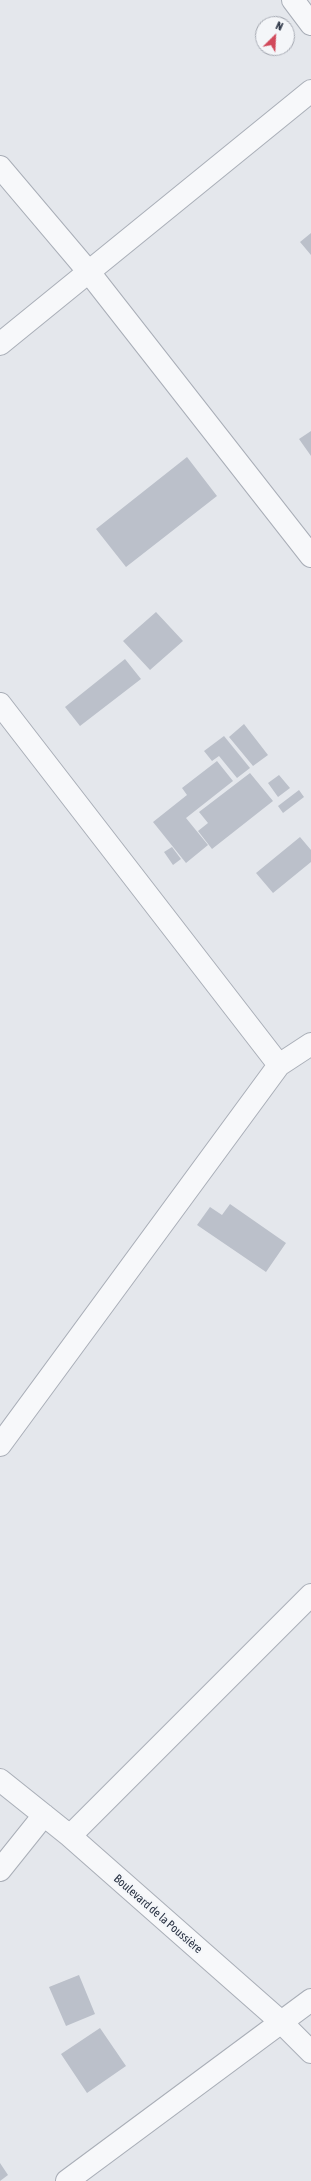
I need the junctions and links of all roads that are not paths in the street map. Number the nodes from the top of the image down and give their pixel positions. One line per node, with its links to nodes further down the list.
1 (293, 0): 2 (street)
2 (311, 24)
3 (311, 91): 5 (street)
4 (0, 167): 5 (street)
5 (88, 271): 6 (street); 7 (street)
6 (0, 344)
7 (311, 556)
8 (0, 704): 10 (street)
9 (311, 1044): 10 (street)
10 (279, 1065): 11 (street)
11 (0, 1446)
12 (311, 1594): 15 (street)
13 (0, 1780): 14 (street, Boulevard de la Poussière)
14 (44, 1816): 15 (street, Boulevard de la Poussière); 16 (street)
15 (70, 1836): 18 (street, Boulevard de la Poussière)
16 (0, 1870)
17 (311, 2000): 18 (street)
18 (280, 2021): 19 (street, Boulevard de la Poussière); 20 (street)
19 (311, 2052)
20 (67, 2181)

